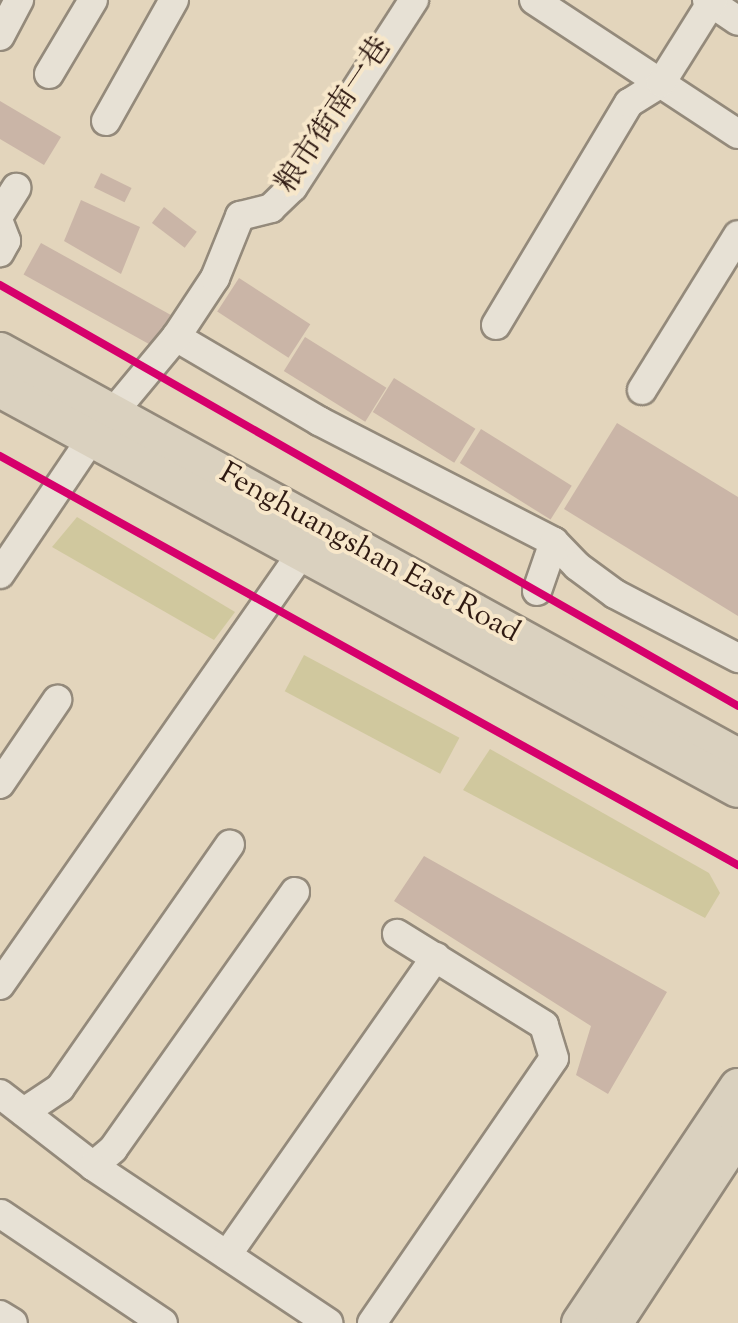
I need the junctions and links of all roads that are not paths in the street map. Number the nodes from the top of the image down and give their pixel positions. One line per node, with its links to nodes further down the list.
1 (19, 0): 8 (street)
2 (93, 0): 9 (street)
3 (174, 0): 11 (street)
4 (414, 0): 19 (street, 粮市街南一巷)
5 (534, 0): 10 (street)
6 (710, 1): 7 (street); 10 (street)
7 (738, 21)
8 (0, 36)
9 (49, 74)
10 (661, 83): 12 (street); 18 (street)
11 (106, 121)
12 (738, 134)
13 (16, 188): 14 (street)
14 (0, 214)
15 (0, 225): 17 (street)
16 (738, 235): 22 (street)
17 (0, 252)
18 (496, 325)
19 (176, 337): 23 (street, 粮市街南一巷); 24 (street)
20 (0, 351): 23 (main road, Fenghuangshan East Road)
21 (0, 389): 23 (main road, Fenghuangshan East Road)
22 (642, 390)
23 (102, 426): 25 (main road, Fenghuangshan East Road); 26 (street, 粮市街南一巷); 30 (main road, Fenghuangshan East Road)
24 (554, 542): 27 (street); 28 (street)
25 (301, 554): 30 (main road, Fenghuangshan East Road); 36 (street)
26 (0, 574)
27 (537, 591)
28 (738, 658)
29 (57, 700): 31 (street)
30 (735, 779)
31 (0, 784)
32 (230, 844): 39 (street)
33 (295, 892): 41 (street)
34 (397, 934): 35 (street)
35 (436, 957): 43 (street); 48 (street)
36 (0, 985)
37 (738, 1087): 49 (main road)
38 (0, 1094): 39 (street)
39 (24, 1112): 41 (street)
40 (738, 1134): 50 (main road)
41 (93, 1166): 43 (street)
42 (1, 1214): 46 (street)
43 (227, 1255): 47 (street)
44 (0, 1315): 45 (street)
45 (13, 1323)
46 (163, 1323)
47 (328, 1323)
48 (372, 1323)
49 (580, 1323)
50 (614, 1323)

